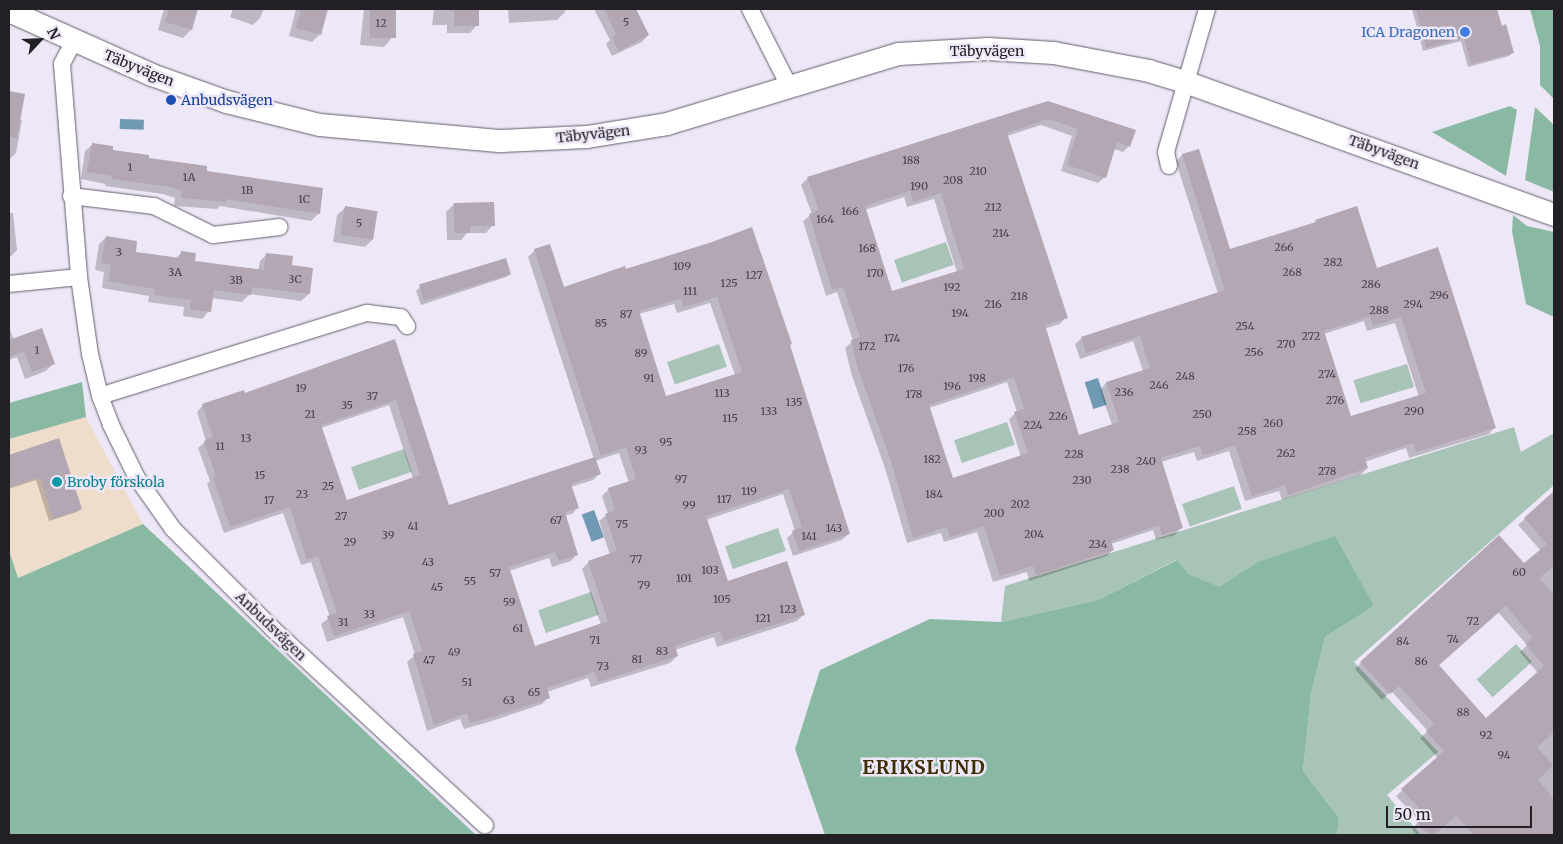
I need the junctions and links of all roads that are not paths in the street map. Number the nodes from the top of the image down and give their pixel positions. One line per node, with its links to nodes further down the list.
1 (750, 9): 6 (street)
2 (1207, 9): 5 (street)
3 (9, 11): 4 (main road, Täbyvägen)
4 (74, 40): 6 (main road, Täbyvägen); 8 (street, Anbudsvägen)
5 (1185, 82): 6 (main road, Täbyvägen); 7 (street); 9 (main road, Täbyvägen)
6 (789, 86)
7 (1169, 166)
8 (71, 196): 10 (street); 11 (street, Anbudsvägen)
9 (1554, 215)
10 (280, 227)
11 (79, 277): 12 (street); 14 (street, Anbudsvägen)
12 (9, 284)
13 (407, 326): 14 (street)
14 (100, 396): 15 (street, Anbudsvägen)
15 (485, 825)

